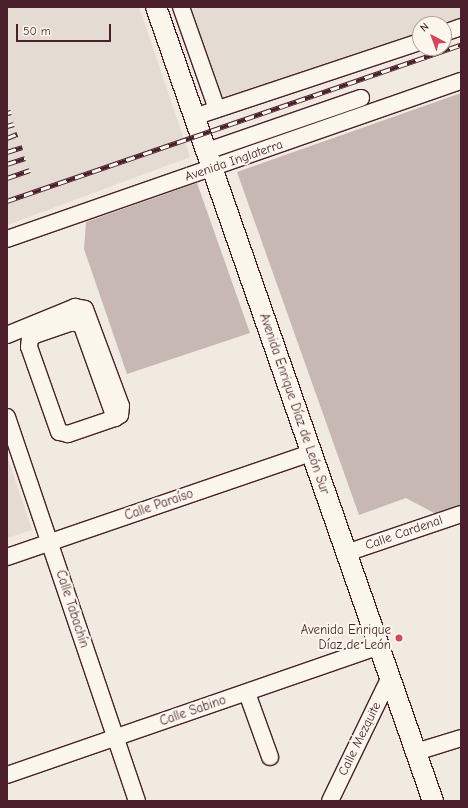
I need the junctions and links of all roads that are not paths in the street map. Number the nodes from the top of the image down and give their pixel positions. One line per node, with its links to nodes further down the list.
1 (156, 7): 7 (main road, Avenida Enrique Díaz de León Sur)
2 (181, 7): 6 (street)
3 (412, 45): 6 (street)
4 (461, 81): 8 (street, Avenida Inglaterra)
5 (361, 98): 8 (street)
6 (217, 109): 7 (street)
7 (194, 117): 8 (main road, Avenida Enrique Díaz de León Sur)
8 (210, 160): 9 (street, Avenida Inglaterra); 13 (main road, Avenida Enrique Díaz de León Sur)
9 (7, 239)
10 (7, 335): 12 (street)
11 (7, 417): 15 (street, Calle Tabachín)
12 (115, 418): 12 (street)
13 (310, 453): 15 (street, Calle Paraíso); 16 (main road, Avenida Enrique Díaz de León Sur)
14 (461, 514): 16 (street, Calle Cardenal)
15 (51, 542): 17 (street, Calle Paraíso); 21 (street, Calle Tabachín)
16 (346, 553): 18 (main road, Avenida Enrique Díaz de León Sur)
17 (7, 557)
18 (379, 646): 19 (main road, Avenida Enrique Díaz de León Sur); 20 (street, Calle Sabino)
19 (390, 677): 23 (main road, Avenida Enrique Díaz de León Sur); 27 (street, Calle Mezquite)
20 (247, 693): 21 (street, Calle Sabino); 24 (street)
21 (114, 738): 25 (street, Calle Sabino); 26 (street, Calle Tabachín)
22 (461, 738): 23 (street)
23 (416, 752): 28 (main road, Avenida Enrique Díaz de León Sur)
24 (270, 757)
25 (7, 775)
26 (137, 801)
27 (330, 801)
28 (433, 801)

